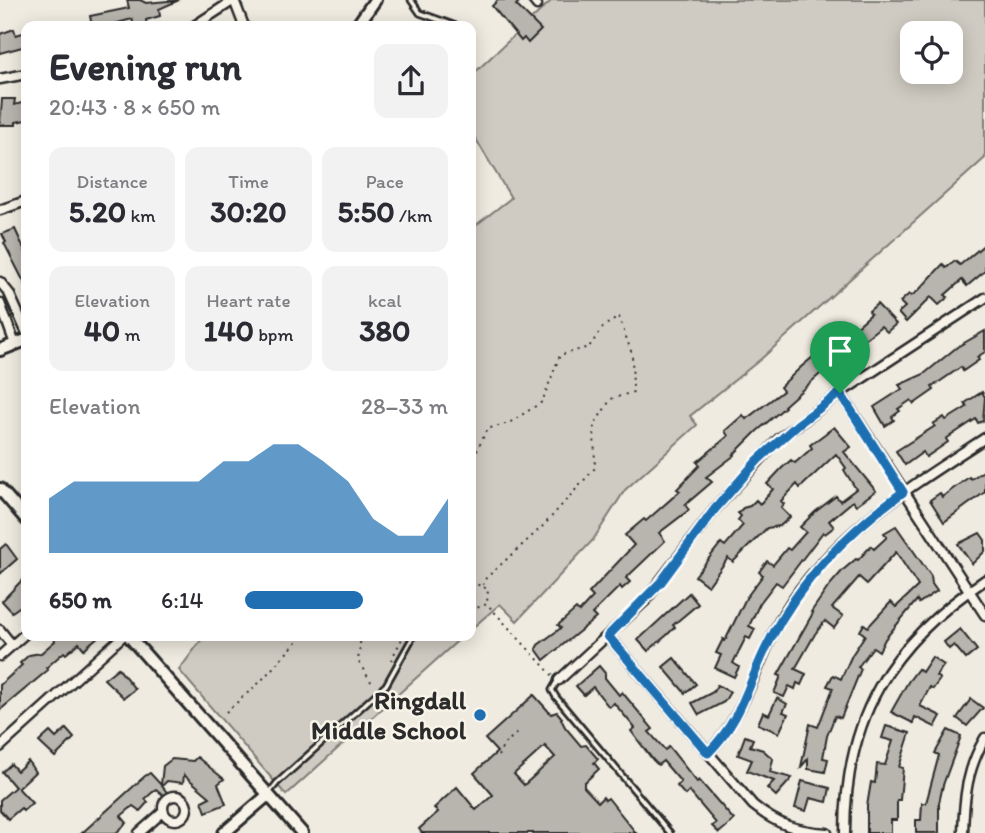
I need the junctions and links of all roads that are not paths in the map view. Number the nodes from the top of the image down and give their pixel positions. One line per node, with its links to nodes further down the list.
1 (234, 0): 4 (street); 5 (street)
2 (375, 0): 6 (street)
3 (411, 0): 7 (lane)
4 (202, 21)
5 (242, 21)
6 (360, 21)
7 (442, 21)
8 (21, 75): 9 (street)
9 (0, 79)
10 (21, 203): 11 (street)
11 (0, 210)
12 (0, 282): 15 (street)
13 (985, 298): 18 (street)
14 (0, 303): 16 (street)
15 (21, 320)
16 (21, 342): 17 (street)
17 (0, 350)
18 (840, 393): 21 (street); 27 (street)
19 (985, 438): 21 (street)
20 (0, 489): 22 (street)
21 (903, 492): 24 (street); 37 (street)
22 (21, 513)
23 (985, 580): 24 (street)
24 (969, 591): 25 (street); 45 (street)
25 (985, 615)
26 (0, 630): 32 (street)
27 (608, 636): 34 (street); 37 (street)
28 (21, 637): 32 (street)
29 (119, 641): 36 (street)
30 (131, 641): 38 (street)
31 (411, 641): 38 (lane)
32 (12, 645): 33 (street)
33 (0, 656)
34 (560, 679): 43 (lane)
35 (985, 738): 46 (street)
36 (0, 747)
37 (708, 753): 44 (street)
38 (268, 795): 41 (street); 42 (street)
39 (163, 812): 40 (street)
40 (139, 833)
41 (224, 833)
42 (302, 833)
43 (670, 833)
44 (827, 833)
45 (845, 833)
46 (963, 833)

